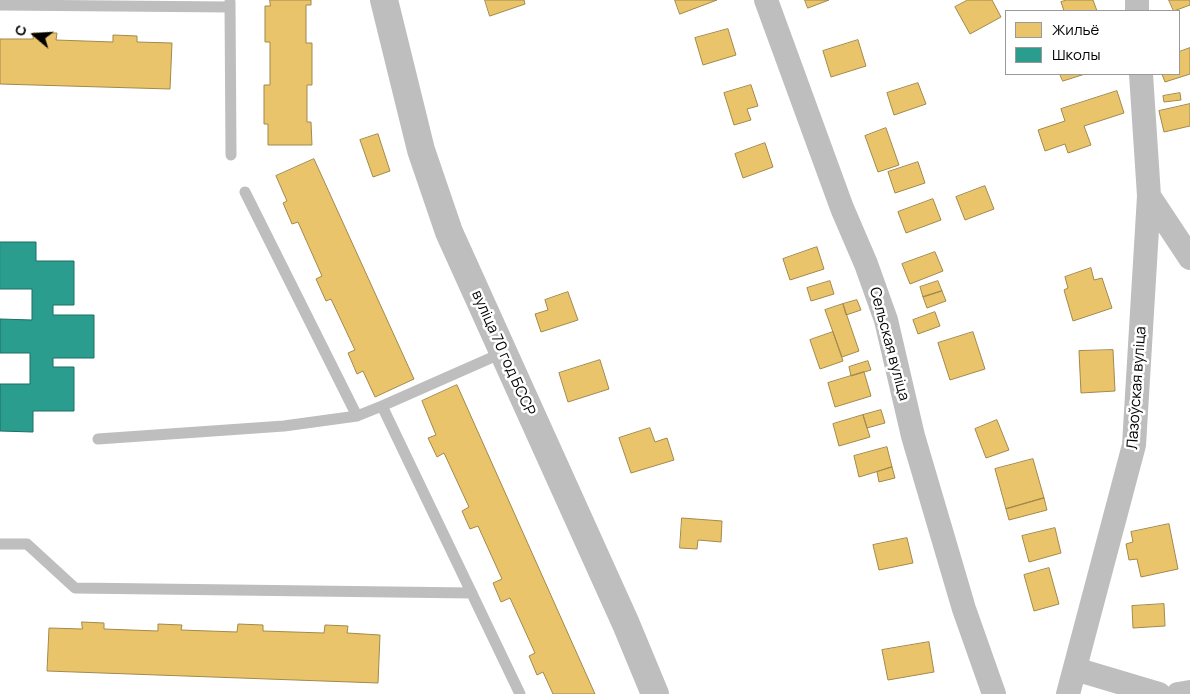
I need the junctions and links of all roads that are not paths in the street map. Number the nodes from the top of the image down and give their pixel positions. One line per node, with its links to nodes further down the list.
1 (386, 0): 10 (street, вуліца 70 год БССР)
2 (766, 0): 20 (street, Сельская вуліца)
3 (230, 4): 4 (lane); 6 (lane)
4 (0, 5)
5 (1141, 75): 8 (street, Лазоўская вуліца)
6 (230, 155)
7 (245, 192): 12 (lane)
8 (1149, 196): 9 (street); 16 (street, Лазоўская вуліца)
9 (1190, 258)
10 (502, 352): 11 (lane); 19 (street, вуліца 70 год БССР)
11 (382, 406): 12 (lane); 15 (lane)
12 (356, 416): 13 (lane)
13 (98, 439)
14 (0, 544): 15 (lane)
15 (472, 592): 18 (lane)
16 (1075, 669): 21 (street, Лазоўская вуліца); 22 (street)
17 (1190, 692): 23 (street)
18 (520, 694)
19 (655, 694)
20 (994, 694)
21 (1068, 694)
22 (1159, 694)
23 (1178, 694)

